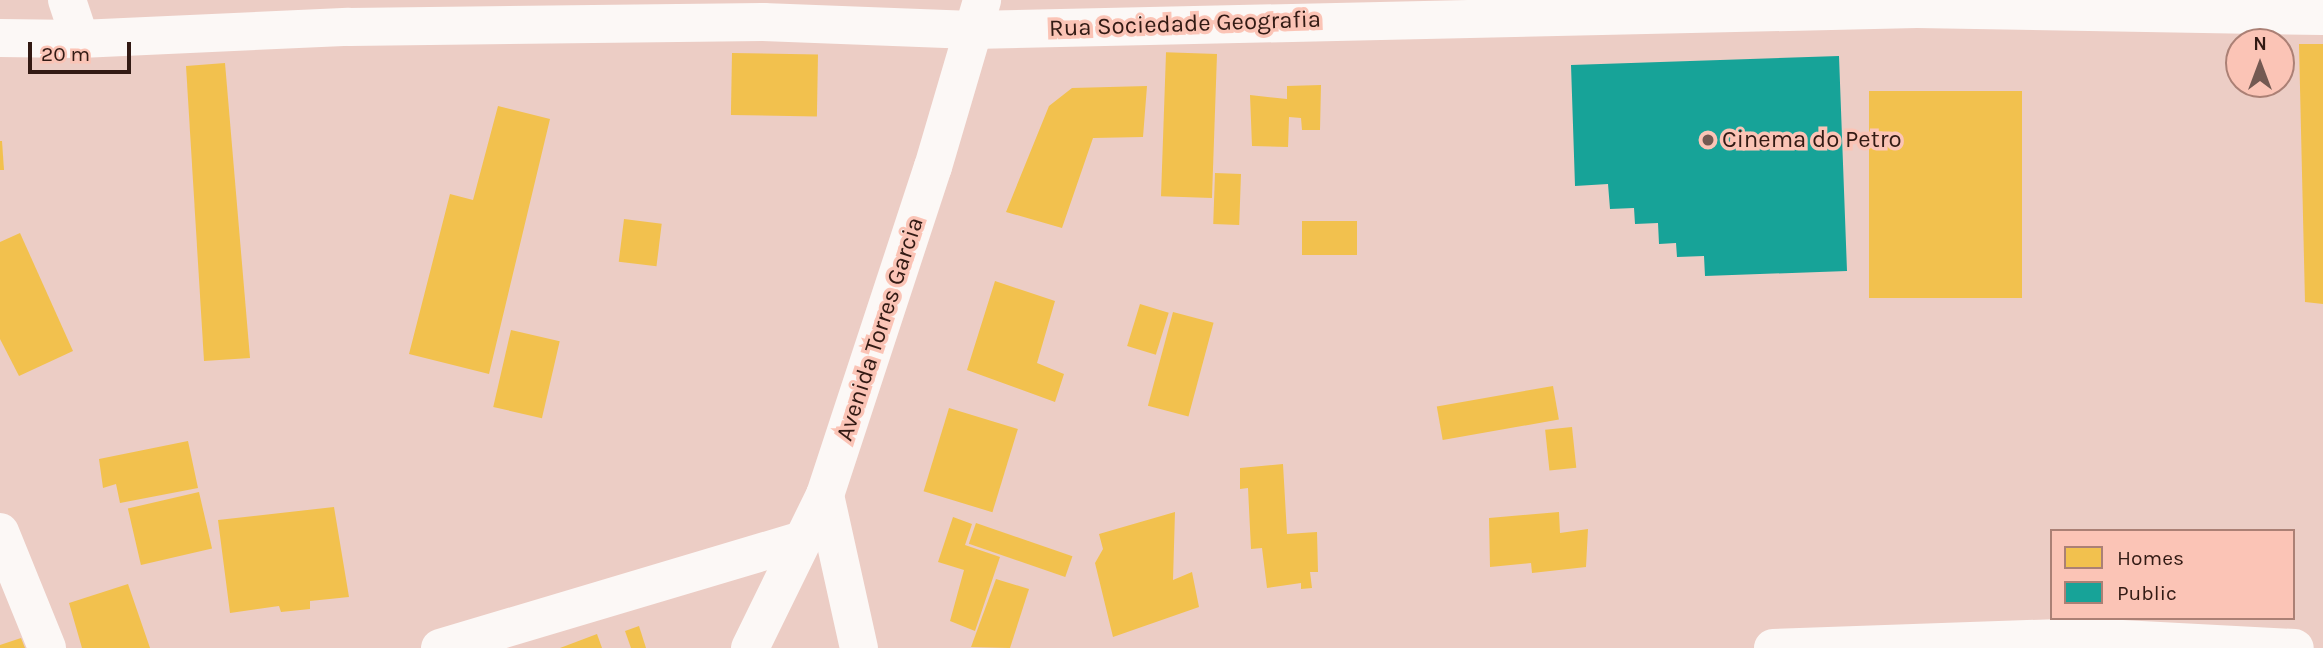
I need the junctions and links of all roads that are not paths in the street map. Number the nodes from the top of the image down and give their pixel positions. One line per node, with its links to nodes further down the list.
1 (67, 0): 7 (street)
2 (1916, 5): 3 (street, Rua Sociedade Geografia); 5 (street, Rua Sociedade Geografia)
3 (1526, 8): 4 (street, Rua Sociedade Geografia)
4 (977, 15): 7 (street, Rua Sociedade Geografia); 8 (street, Avenida Torres Garcia)
5 (2323, 16)
6 (0, 38): 7 (street, Rua Sociedade Geografia)
7 (80, 39)
8 (825, 495): 10 (street, Avenida Torres Garcia); 14 (street)
9 (0, 532): 11 (street)
10 (803, 540): 12 (street); 13 (street, Avenida Torres Garcia)
11 (47, 648)
12 (440, 648)
13 (750, 648)
14 (859, 648)
15 (1773, 648): 16 (street)
16 (2295, 648)

